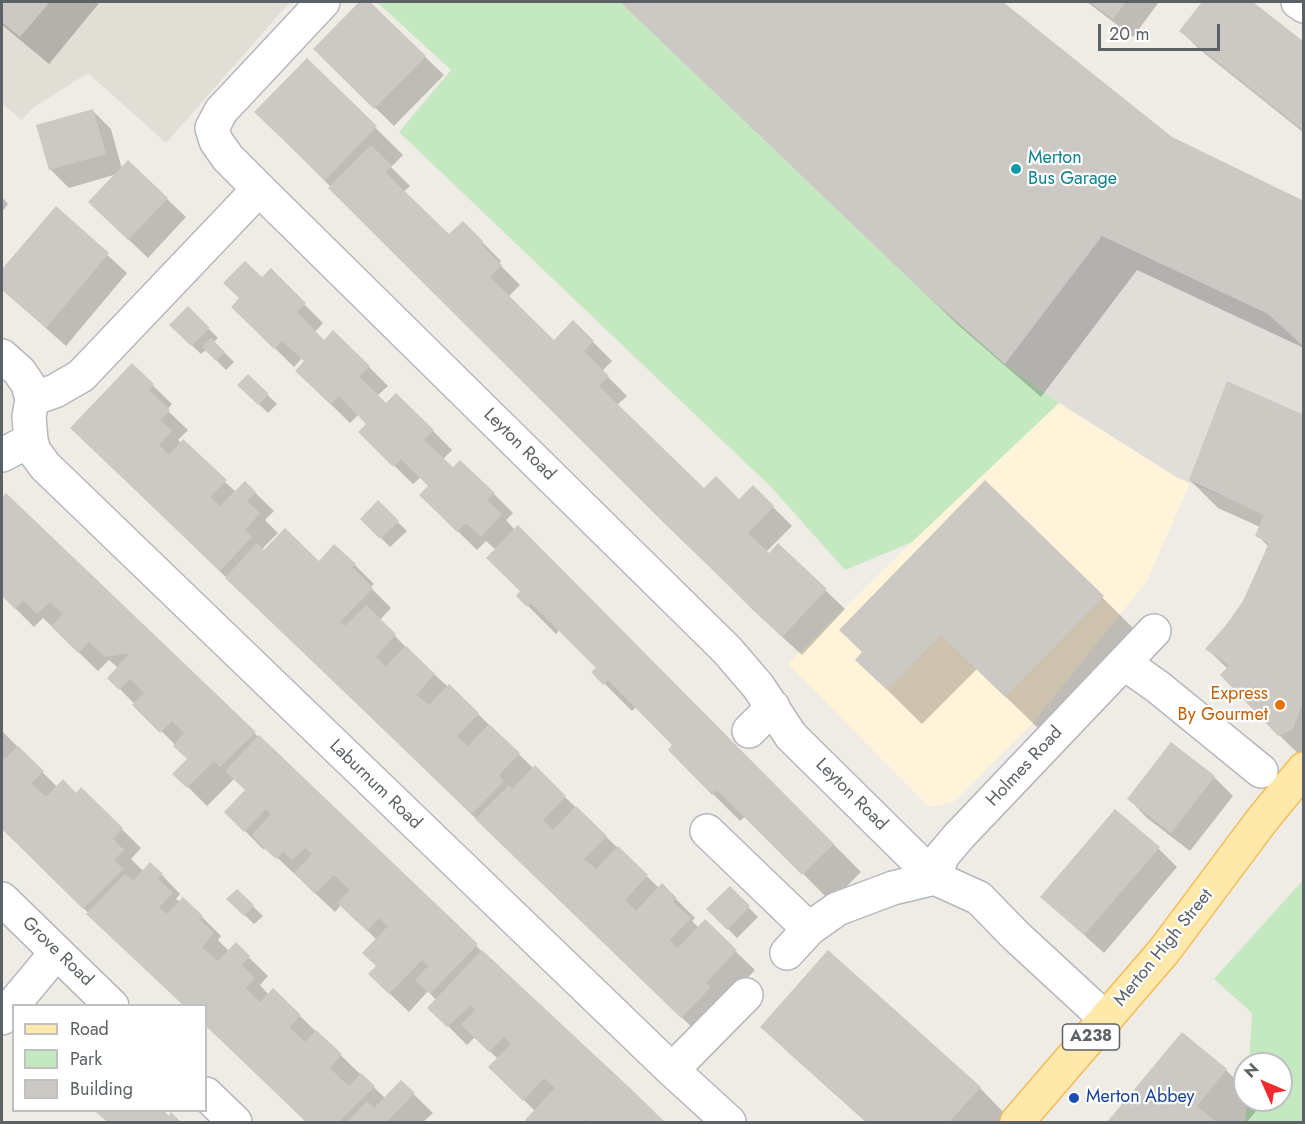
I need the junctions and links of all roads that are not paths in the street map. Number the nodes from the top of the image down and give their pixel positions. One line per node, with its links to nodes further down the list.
1 (323, 2): 4 (street, Leyton Road)
2 (1298, 2): 3 (street)
3 (1304, 6)
4 (260, 189): 6 (street); 11 (street, Leyton Road)
5 (2, 356): 6 (street)
6 (32, 399): 7 (street)
7 (31, 440): 8 (street); 27 (street, Laburnum Road)
8 (2, 455)
9 (1154, 631): 10 (street, Holmes Road)
10 (1124, 663): 14 (street); 16 (street, Holmes Road)
11 (778, 716): 12 (street); 16 (street, Leyton Road)
12 (748, 730)
13 (1304, 769): 26 (main road, Merton High Street / A238)
14 (1262, 771)
15 (707, 831): 18 (street)
16 (935, 878): 18 (street); 26 (street)
17 (2, 899): 20 (street, Grove Road)
18 (809, 929): 19 (street)
19 (787, 952)
20 (56, 953): 22 (street); 23 (street, Grove Road)
21 (746, 995): 27 (street)
22 (14, 1004)
23 (111, 1004)
24 (12, 1006): 25 (street)
25 (2, 1018)
26 (1106, 1019): 31 (main road, Merton High Street / A238)
27 (672, 1070): 30 (street, Laburnum Road)
28 (207, 1095): 29 (street)
29 (235, 1122)
30 (729, 1122)
31 (1017, 1122)

